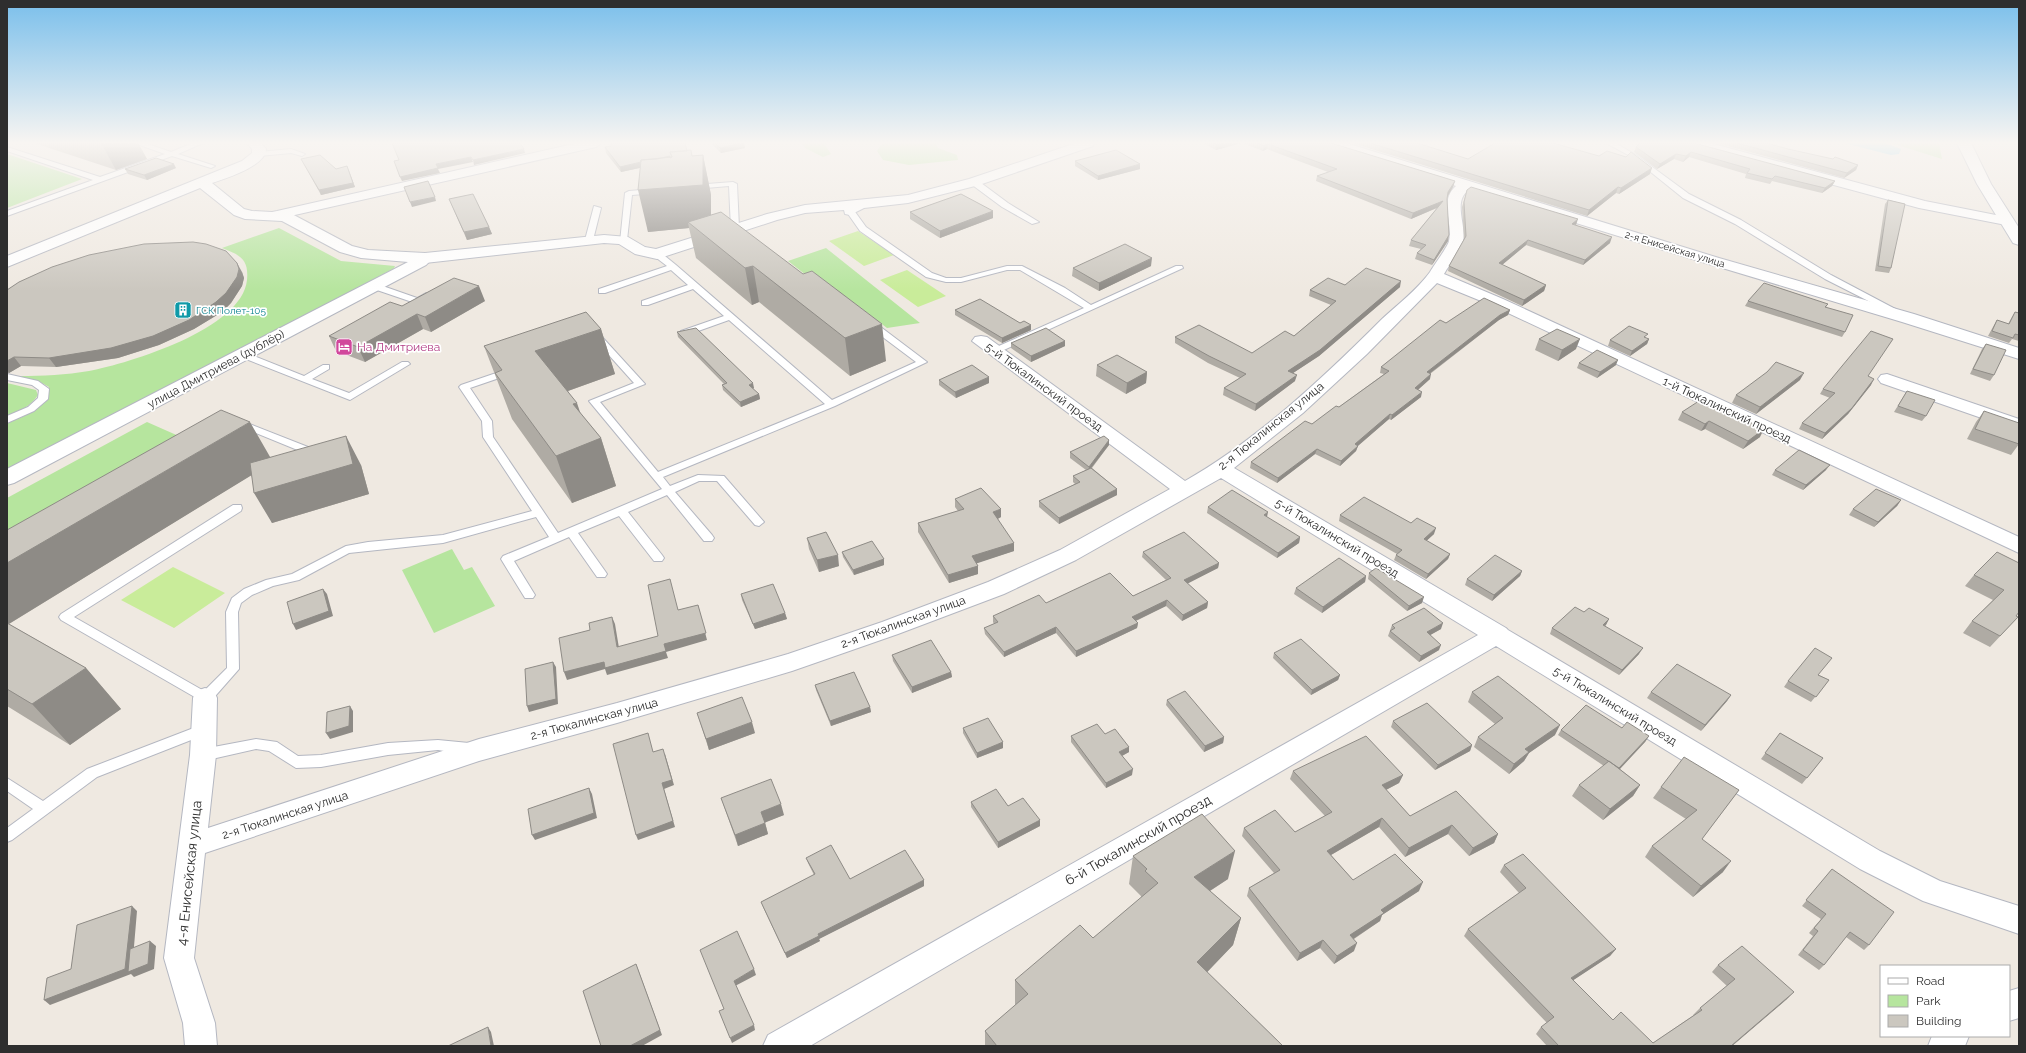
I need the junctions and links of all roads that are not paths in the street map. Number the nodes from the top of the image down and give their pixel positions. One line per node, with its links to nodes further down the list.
1 (64, 192): 16 (lane)
2 (180, 192): 27 (main road)
3 (214, 192): 17 (main road)
4 (378, 192): 17 (street)
5 (638, 192): 23 (lane)
6 (733, 192): 20 (lane)
7 (935, 192): 15 (street)
8 (988, 192): 19 (lane)
9 (1458, 192): 30 (street, 2-я Тюкалинская улица)
10 (1489, 192): 39 (street, 2-я Енисейская улица)
11 (1681, 192): 39 (lane)
12 (1876, 192): 18 (street)
13 (1989, 192): 18 (main road)
14 (597, 208): 22 (lane)
15 (855, 208): 20 (street); 36 (lane)
16 (7, 214)
17 (277, 215): 26 (main road)
18 (2006, 220): 24 (main road)
19 (1035, 222)
20 (734, 229): 21 (lane); 25 (street)
21 (747, 238)
22 (589, 240): 23 (street); 26 (street)
23 (623, 240): 25 (street)
24 (2019, 240)
25 (657, 254): 28 (lane)
26 (425, 258): 31 (main road, улица Дмитриева (дублёр))
27 (7, 262)
28 (673, 267): 32 (lane); 34 (lane)
29 (1179, 268): 36 (lane)
30 (1435, 276): 56 (street, 2-я Тюкалинская улица); 68 (street, 1-й Тюкалинский проезд)
31 (374, 286): 33 (lane); 43 (main road, улица Дмитриева (дублёр))
32 (694, 286): 35 (lane); 37 (lane)
33 (437, 290)
34 (602, 291)
35 (644, 303)
36 (1089, 307): 42 (lane)
37 (730, 316): 40 (lane); 51 (lane)
38 (861, 317): 51 (lane)
39 (1908, 318): 44 (street, 2-я Енисейская улица)
40 (684, 333)
41 (586, 345): 57 (lane)
42 (988, 346): 59 (street, 5-й Тюкалинский проезд)
43 (244, 354): 49 (lane); 58 (main road, улица Дмитриева (дублёр))
44 (2019, 354)
45 (405, 364): 49 (lane)
46 (326, 367): 49 (lane)
47 (514, 370): 63 (lane)
48 (7, 377): 52 (lane)
49 (305, 379)
50 (1888, 379): 54 (street)
51 (832, 404): 57 (lane)
52 (7, 420)
53 (242, 424): 55 (lane)
54 (2019, 425)
55 (314, 465)
56 (1220, 469): 59 (street, 2-я Тюкалинская улица); 72 (street, 5-й Тюкалинский проезд)
57 (656, 476): 60 (lane)
58 (7, 478)
59 (1184, 489): 75 (street, 2-я Тюкалинская улица)
60 (669, 491): 62 (lane); 64 (lane); 67 (lane)
61 (237, 508): 73 (lane)
62 (621, 510): 65 (lane); 69 (lane)
63 (539, 513): 66 (lane); 73 (lane)
64 (759, 522)
65 (571, 532): 66 (lane); 70 (lane)
66 (556, 538): 71 (lane)
67 (708, 538)
68 (2019, 546)
69 (658, 558)
70 (601, 574)
71 (529, 595)
72 (1498, 634): 81 (street, 5-й Тюкалинский проезд); 84 (street, 6-й Тюкалинский проезд)
73 (205, 698): 74 (street, 4-я Енисейская улица)
74 (204, 729): 76 (street, 4-я Енисейская улица); 78 (lane)
75 (479, 750): 76 (lane); 80 (street, 2-я Тюкалинская улица)
76 (203, 755): 80 (street, 4-я Енисейская улица)
77 (7, 784): 78 (lane)
78 (44, 809): 79 (lane)
79 (7, 836)
80 (193, 845): 83 (street, 4-я Енисейская улица)
81 (2019, 920)
82 (1952, 1037): 85 (street)
83 (201, 1046)
84 (779, 1046)
85 (1944, 1046)

